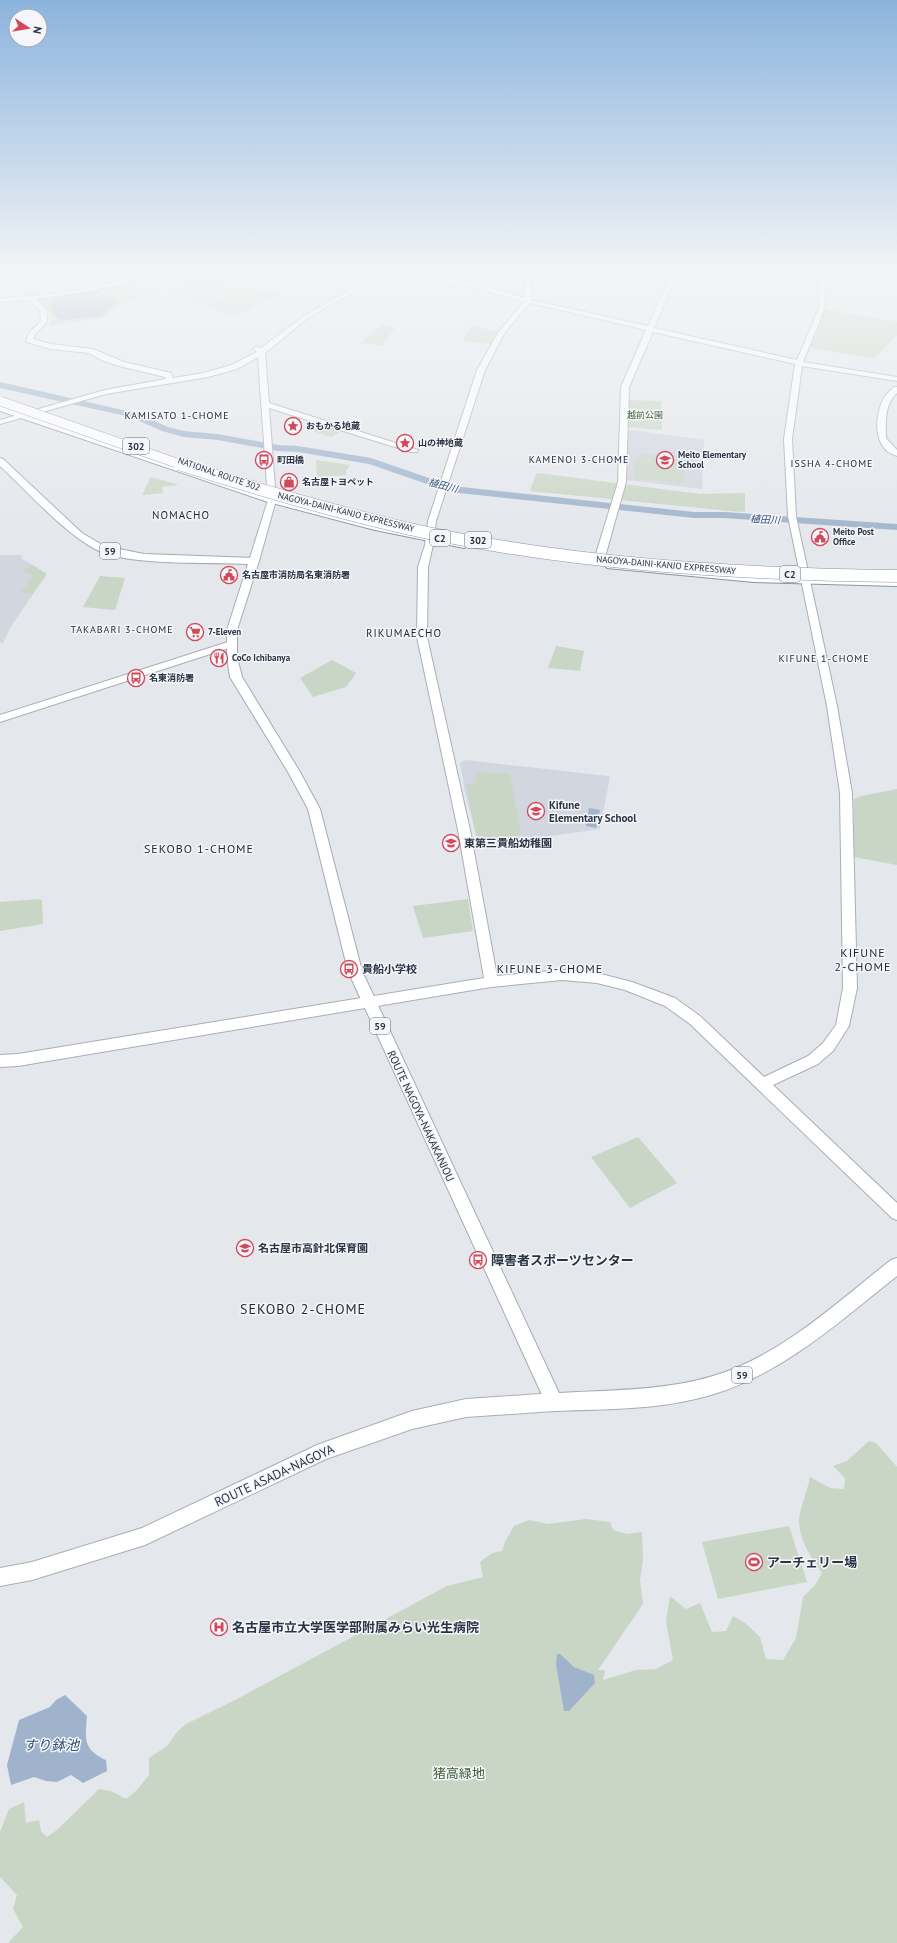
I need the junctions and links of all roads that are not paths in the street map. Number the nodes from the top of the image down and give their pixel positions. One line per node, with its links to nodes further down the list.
1 (120, 363): 8 (street)
2 (242, 363): 8 (street)
3 (260, 363): 12 (street)
4 (486, 363): 21 (street)
5 (635, 363): 22 (street)
6 (793, 363): 7 (street)
7 (799, 364): 9 (street); 28 (street)
8 (170, 379): 14 (street)
9 (897, 379)
10 (897, 389): 18 (street)
11 (0, 400): 14 (highway, NATIONAL ROUTE 302 / 302); 24 (highway, NAGOYA-DAINI-KANJO EXPRESSWAY / C2, bridge)
12 (264, 404): 17 (street); 20 (street)
13 (0, 407): 15 (highway, NATIONAL ROUTE 302 / 302); 26 (highway, NAGOYA-DAINI-KANJO EXPRESSWAY / C2, bridge)
14 (36, 412): 15 (street); 20 (highway, NATIONAL ROUTE 302 / 302)
15 (22, 416): 16 (street); 20 (highway, NATIONAL ROUTE 302 / 302)
16 (0, 422)
17 (414, 450)
18 (897, 454)
19 (1, 464): 23 (main road, 59)
20 (272, 496): 21 (highway, NATIONAL ROUTE 302 / 302); 23 (street)
21 (430, 535): 22 (highway, NATIONAL ROUTE 302 / 302); 28 (highway, NATIONAL ROUTE 302 / 302); 33 (street)
22 (600, 557): 28 (highway, NATIONAL ROUTE 302 / 302)
23 (254, 561): 31 (main road, ROUTE NAGOYA-NAKAKANJOU / 59)
24 (684, 567): 25 (highway, bridge); 27 (highway, NAGOYA-DAINI-KANJO EXPRESSWAY / C2, bridge)
25 (897, 570)
26 (722, 574): 29 (highway, NAGOYA-DAINI-KANJO EXPRESSWAY / C2); 30 (highway)
27 (897, 575): 28 (highway, NATIONAL ROUTE 302 / 302)
28 (804, 577): 29 (highway, NATIONAL ROUTE 302 / 302); 36 (street)
29 (897, 582)
30 (897, 587)
31 (231, 644): 32 (street); 34 (main road, ROUTE NAGOYA-NAKAKANJOU / 59)
32 (0, 719)
33 (491, 982): 34 (street); 36 (street)
34 (369, 1002): 35 (street); 39 (main road, ROUTE NAGOYA-NAKAKANJOU / 59)
35 (0, 1061)
36 (762, 1084): 37 (street)
37 (897, 1213)
38 (897, 1266): 39 (main road, 59)
39 (554, 1402): 40 (street, ROUTE ASADA-NAGOYA)
40 (0, 1577)

